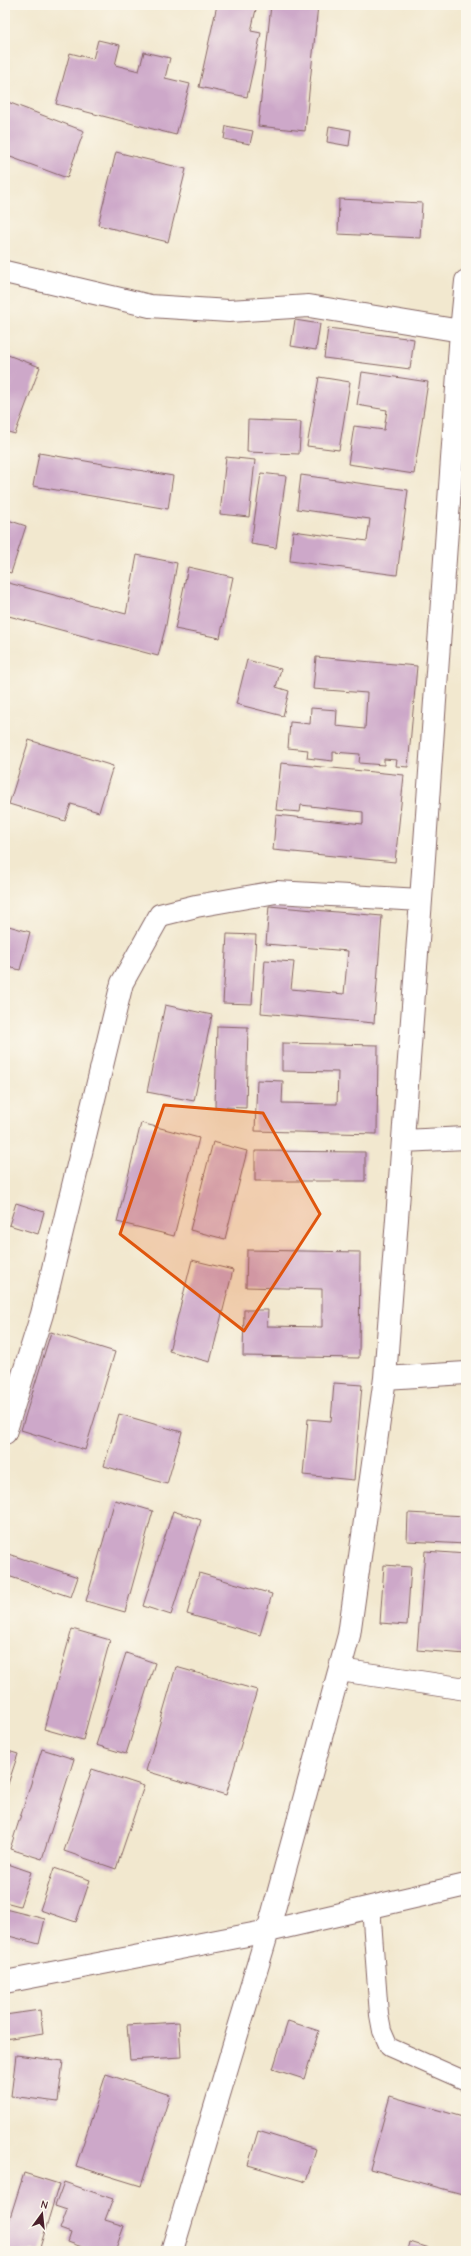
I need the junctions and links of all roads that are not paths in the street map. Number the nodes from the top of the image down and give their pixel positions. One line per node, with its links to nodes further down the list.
1 (5, 272): 3 (street)
2 (466, 281): 3 (street)
3 (461, 331): 4 (street)
4 (458, 488): 5 (street)
5 (421, 900): 7 (street); 10 (street)
6 (466, 1138): 7 (street)
7 (403, 1141): 9 (street)
8 (466, 1373): 9 (street)
9 (385, 1378): 11 (street)
10 (5, 1433)
11 (340, 1670): 12 (street); 15 (street)
12 (466, 1689)
13 (466, 1885): 14 (street)
14 (372, 1907): 15 (street); 17 (lane)
15 (268, 1931): 16 (street); 18 (street)
16 (5, 1982)
17 (466, 2081)
18 (172, 2251)

